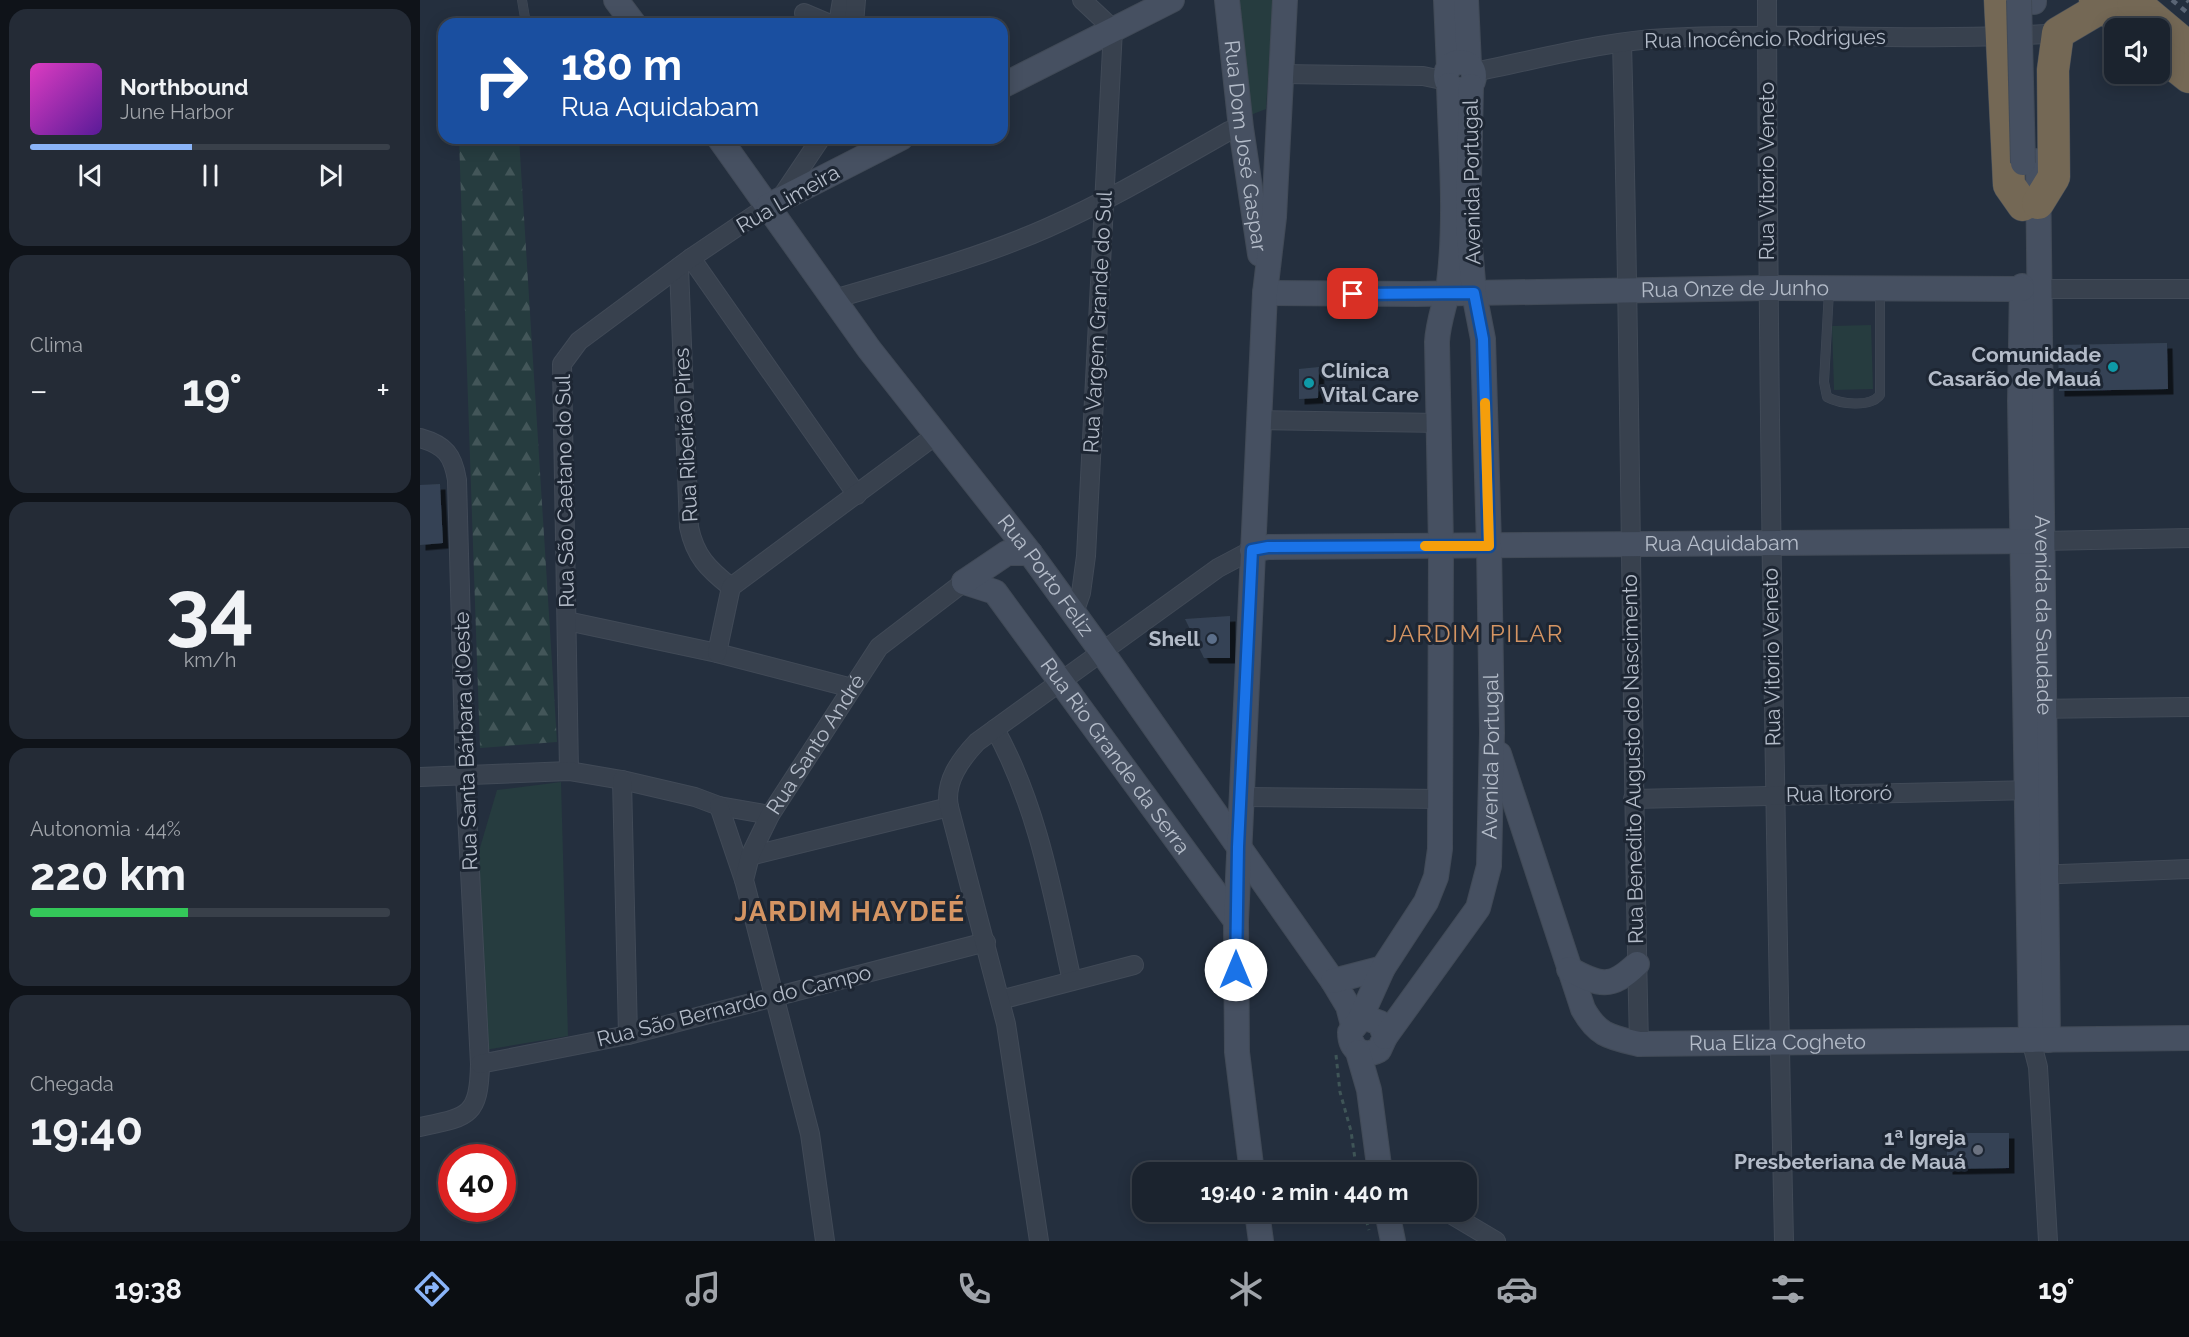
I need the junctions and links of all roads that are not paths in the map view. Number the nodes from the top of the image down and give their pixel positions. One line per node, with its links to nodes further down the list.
1 (522, 0): 15 (lane)
2 (616, 0): 16 (street)
3 (842, 0): 17 (street)
4 (856, 0): 18 (street)
5 (1082, 0): 20 (street)
6 (1172, 0): 20 (street)
7 (1227, 0): 32 (street, Rua Dom José Gaspar)
8 (1285, 0): 27 (street)
9 (1446, 0): 28 (street, Avenida Portugal)
10 (1466, 0): 28 (street, Avenida Portugal)
11 (1767, 0): 22 (street, Rua Vitorio Veneto)
12 (2000, 0): 23 (highway)
13 (2030, 1): 38 (street, Avenida da Saudade)
14 (2110, 2): 19 (highway); 21 (highway); 25 (highway)
15 (525, 18)
16 (630, 18)
17 (839, 18)
18 (854, 18)
19 (2122, 18)
20 (1113, 29): 30 (street); 36 (street, Rua Vargem Grande do Sul)
21 (2058, 33): 23 (street, Rua Inocêncio Rodrigues); 38 (highway)
22 (1767, 35): 23 (street, Rua Inocêncio Rodrigues); 24 (street, Rua Inocêncio Rodrigues); 40 (street, Rua Vitorio Veneto)
23 (2001, 37): 38 (highway)
24 (1622, 43): 28 (street, Rua Inocêncio Rodrigues); 43 (street, Rua Benedito Augusto do Nascimento)
25 (2189, 48)
26 (2170, 62): 29 (highway)
27 (1282, 74): 28 (street, Rua Inocêncio Rodrigues); 31 (street)
28 (1458, 75): 47 (street, Avenida Portugal); 48 (street, Avenida Portugal)
29 (2189, 77)
30 (1008, 83)
31 (1280, 119): 32 (street); 46 (street)
32 (1241, 128): 36 (street); 46 (street, Rua Dom José Gaspar)
33 (724, 144): 37 (street, Rua Porto Feliz)
34 (817, 144): 37 (street)
35 (889, 144): 37 (street, Rua Limeira)
36 (1104, 202): 49 (street); 66 (street, Rua Vargem Grande do Sul)
37 (774, 203): 39 (street, Rua Limeira); 49 (street, Rua Porto Feliz)
38 (2030, 204): 44 (street, Avenida da Saudade)
39 (685, 263): 54 (street); 64 (street, Rua Ribeirão Pires); 67 (street, Rua São Caetano do Sul)
40 (1767, 288): 41 (street, Rua Onze de Junho); 43 (street, Rua Onze de Junho); 56 (street, Rua Vitorio Veneto)
41 (1829, 288): 42 (street, Rua Onze de Junho); 42 (lane)
42 (1880, 288): 44 (street, Rua Onze de Junho)
43 (1629, 289): 47 (street, Rua Onze de Junho); 58 (street, Rua Benedito Augusto do Nascimento)
44 (2030, 289): 45 (street, Rua Onze de Junho); 57 (street, Avenida da Saudade)
45 (2189, 289)
46 (1264, 293): 48 (street, Rua Onze de Junho); 50 (street)
47 (1474, 293): 48 (street, Rua Onze de Junho); 60 (street, Avenida Portugal)
48 (1446, 294): 51 (street, Avenida Portugal)
49 (834, 299): 52 (street, Rua Porto Feliz)
50 (1258, 420): 51 (street); 61 (street)
51 (1439, 423): 59 (street, Avenida Portugal)
52 (936, 435): 54 (street); 62 (street, Rua Porto Feliz)
53 (420, 438): 77 (street, Rua Santa Bárbara d'Oeste)
54 (857, 495): 64 (street)
55 (2189, 538): 57 (street, Rua Aquidabam)
56 (1771, 541): 57 (street, Rua Aquidabam); 58 (street, Rua Aquidabam); 81 (street, Rua Vitorio Veneto)
57 (2034, 541): 73 (street, Avenida da Saudade)
58 (1630, 544): 60 (street, Rua Aquidabam); 84 (street, Rua Benedito Augusto do Nascimento)
59 (1441, 546): 60 (street, Rua Aquidabam); 61 (street, Rua Aquidabam); 83 (street, Avenida Portugal)
60 (1489, 546): 75 (street, Avenida Portugal)
61 (1252, 550): 68 (street); 82 (street)
62 (1012, 555): 63 (street, Rua Santo André); 65 (street); 66 (street, Rua Porto Feliz)
63 (964, 582): 65 (street); 71 (street, Rua Santo André)
64 (731, 587): 69 (street)
65 (995, 592): 70 (street, Rua Rio Grande da Serra)
66 (1074, 613): 68 (street, Rua Porto Feliz)
67 (567, 621): 69 (street); 76 (street, Rua São Caetano do Sul)
68 (1102, 652): 70 (street); 90 (street, Rua Porto Feliz)
69 (717, 653): 71 (street)
70 (1059, 682): 74 (street); 95 (street, Rua Rio Grande da Serra)
71 (852, 688): 88 (street, Rua Santo André)
72 (2189, 707): 73 (street)
73 (2034, 709): 80 (street, Avenida da Saudade)
74 (995, 729): 87 (street); 101 (street)
75 (1492, 733): 86 (street, Avenida Portugal); 89 (street, Rua Eliza Cogheto)
76 (569, 771): 77 (street); 79 (street)
77 (465, 775): 78 (street); 112 (street, Rua Santa Bárbara d'Oeste)
78 (420, 777)
79 (622, 780): 85 (street); 106 (street)
80 (2035, 790): 81 (street, Rua Itororó); 93 (street, Avenida da Saudade)
81 (1774, 795): 84 (street, Rua Itororó); 110 (street, Rua Vitorio Veneto)
82 (1241, 797): 83 (street); 90 (street)
83 (1442, 799): 99 (street, Avenida Portugal)
84 (1633, 799): 97 (street, Rua Benedito Augusto do Nascimento)
85 (719, 806): 88 (street); 94 (street)
86 (1490, 806): 89 (street); 111 (street, Avenida Portugal)
87 (949, 807): 91 (street); 96 (street)
88 (770, 815): 91 (street, Rua Santo André)
89 (1517, 815): 100 (street, Rua Eliza Cogheto)
90 (1238, 847): 95 (street); 102 (street, Rua Porto Feliz)
91 (750, 856): 94 (street, Rua Santo André)
92 (2189, 869): 93 (street)
93 (2036, 875): 108 (street, Avenida da Saudade)
94 (744, 880): 103 (street, Rua Santo André)
95 (1236, 921): 114 (street)
96 (986, 942): 103 (street, Rua São Bernardo do Campo); 104 (street)
97 (1637, 964): 100 (street); 109 (street, Rua Benedito Augusto do Nascimento)
98 (1134, 965): 101 (street)
99 (1383, 968): 102 (street); 105 (street, Avenida Portugal)
100 (1569, 969): 109 (street, Rua Eliza Cogheto)
101 (1072, 981): 104 (street)
102 (1333, 981): 105 (street, Rua Porto Feliz)
103 (776, 998): 106 (street, Rua São Bernardo do Campo); 119 (street, Rua Santo André)
104 (1000, 1000): 120 (street)
105 (1356, 1023): 111 (street, Rua Porto Feliz)
106 (628, 1035): 112 (street, Rua São Bernardo do Campo)
107 (2189, 1038): 108 (street, Rua Eliza Cogheto)
108 (2039, 1040): 110 (street, Rua Eliza Cogheto); 125 (street, Avenida da Saudade)
109 (1639, 1044): 110 (street, Rua Eliza Cogheto)
110 (1779, 1044): 124 (street, Rua Vitorio Veneto)
111 (1365, 1048): 115 (street, Avenida Portugal)
112 (480, 1064): 113 (street, Rua Santa Bárbara d'Oeste)
113 (420, 1127)
114 (1251, 1162)
115 (1379, 1162)
116 (1258, 1222): 121 (street)
117 (1390, 1222): 122 (street)
118 (1463, 1222): 123 (street)
119 (825, 1241)
120 (1039, 1241)
121 (1261, 1241)
122 (1393, 1241)
123 (1496, 1241)
124 (1784, 1241)
125 (2048, 1241)

